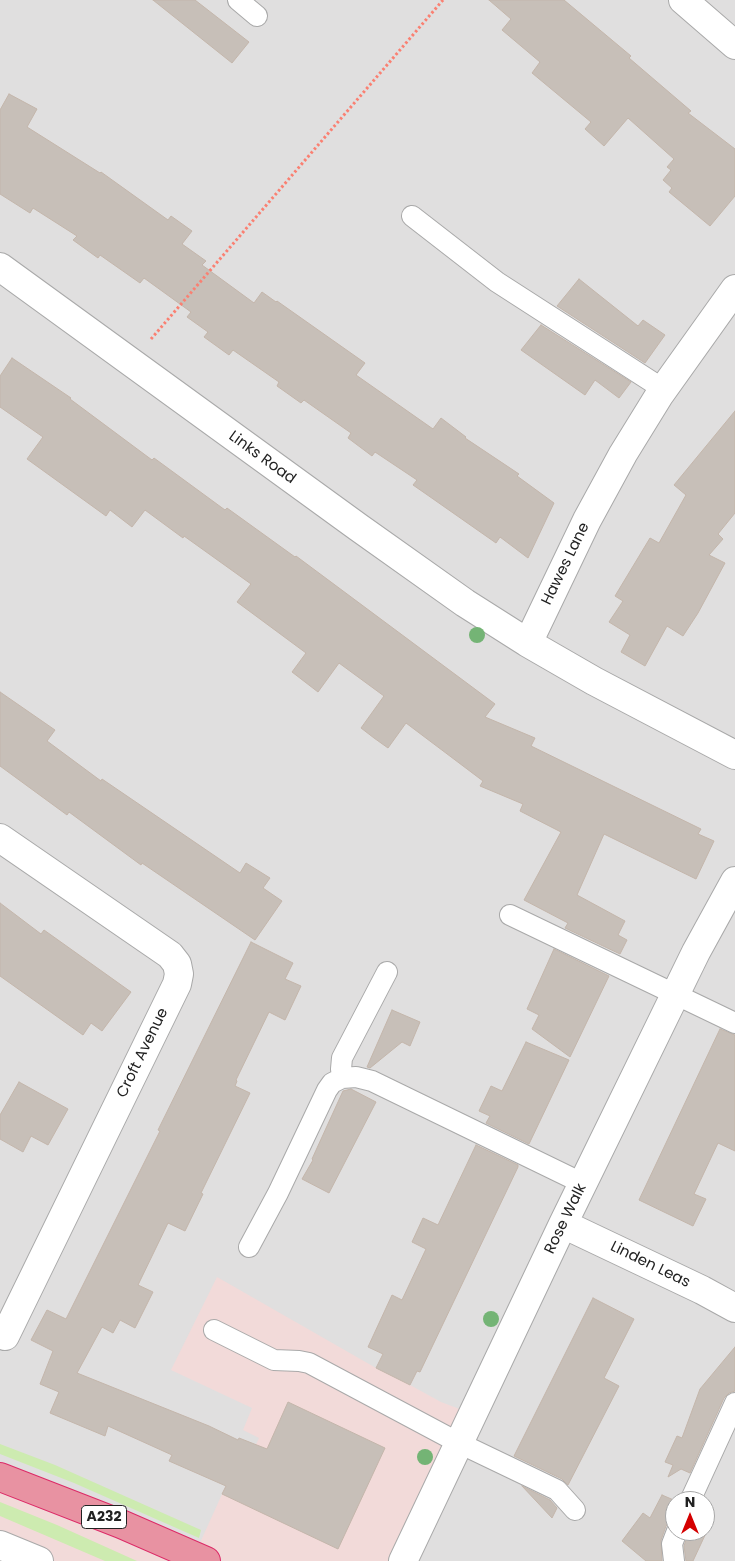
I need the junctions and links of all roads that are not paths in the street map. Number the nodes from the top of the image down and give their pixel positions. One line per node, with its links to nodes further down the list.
1 (238, 0): 3 (lane)
2 (683, 0): 4 (street)
3 (257, 16)
4 (735, 45)
5 (412, 216): 8 (lane)
6 (0, 267): 9 (street, Links Road)
7 (735, 289): 8 (street, Hawes Lane)
8 (663, 389): 9 (street, Hawes Lane)
9 (528, 643): 10 (street)
10 (735, 755)
11 (0, 838): 23 (street, Croft Avenue)
12 (735, 881): 15 (street, Rose Walk)
13 (510, 915): 15 (lane)
14 (387, 972): 17 (lane)
15 (676, 995): 16 (lane); 18 (street, Rose Walk)
16 (735, 1023)
17 (342, 1078): 18 (lane); 20 (lane)
18 (584, 1184): 19 (street, Rose Walk)
19 (563, 1224): 21 (street, Linden Leas); 25 (street, Rose Walk)
20 (249, 1247)
21 (735, 1308)
22 (214, 1330): 25 (lane)
23 (4, 1336)
24 (735, 1403): 27 (lane)
25 (459, 1443): 28 (lane); 33 (street, Rose Walk)
26 (0, 1477): 32 (highway, A232)
27 (695, 1491)
28 (575, 1510)
29 (673, 1541): 34 (lane)
30 (0, 1545): 31 (street)
31 (39, 1561)
32 (206, 1561)
33 (403, 1561)
34 (674, 1561)

